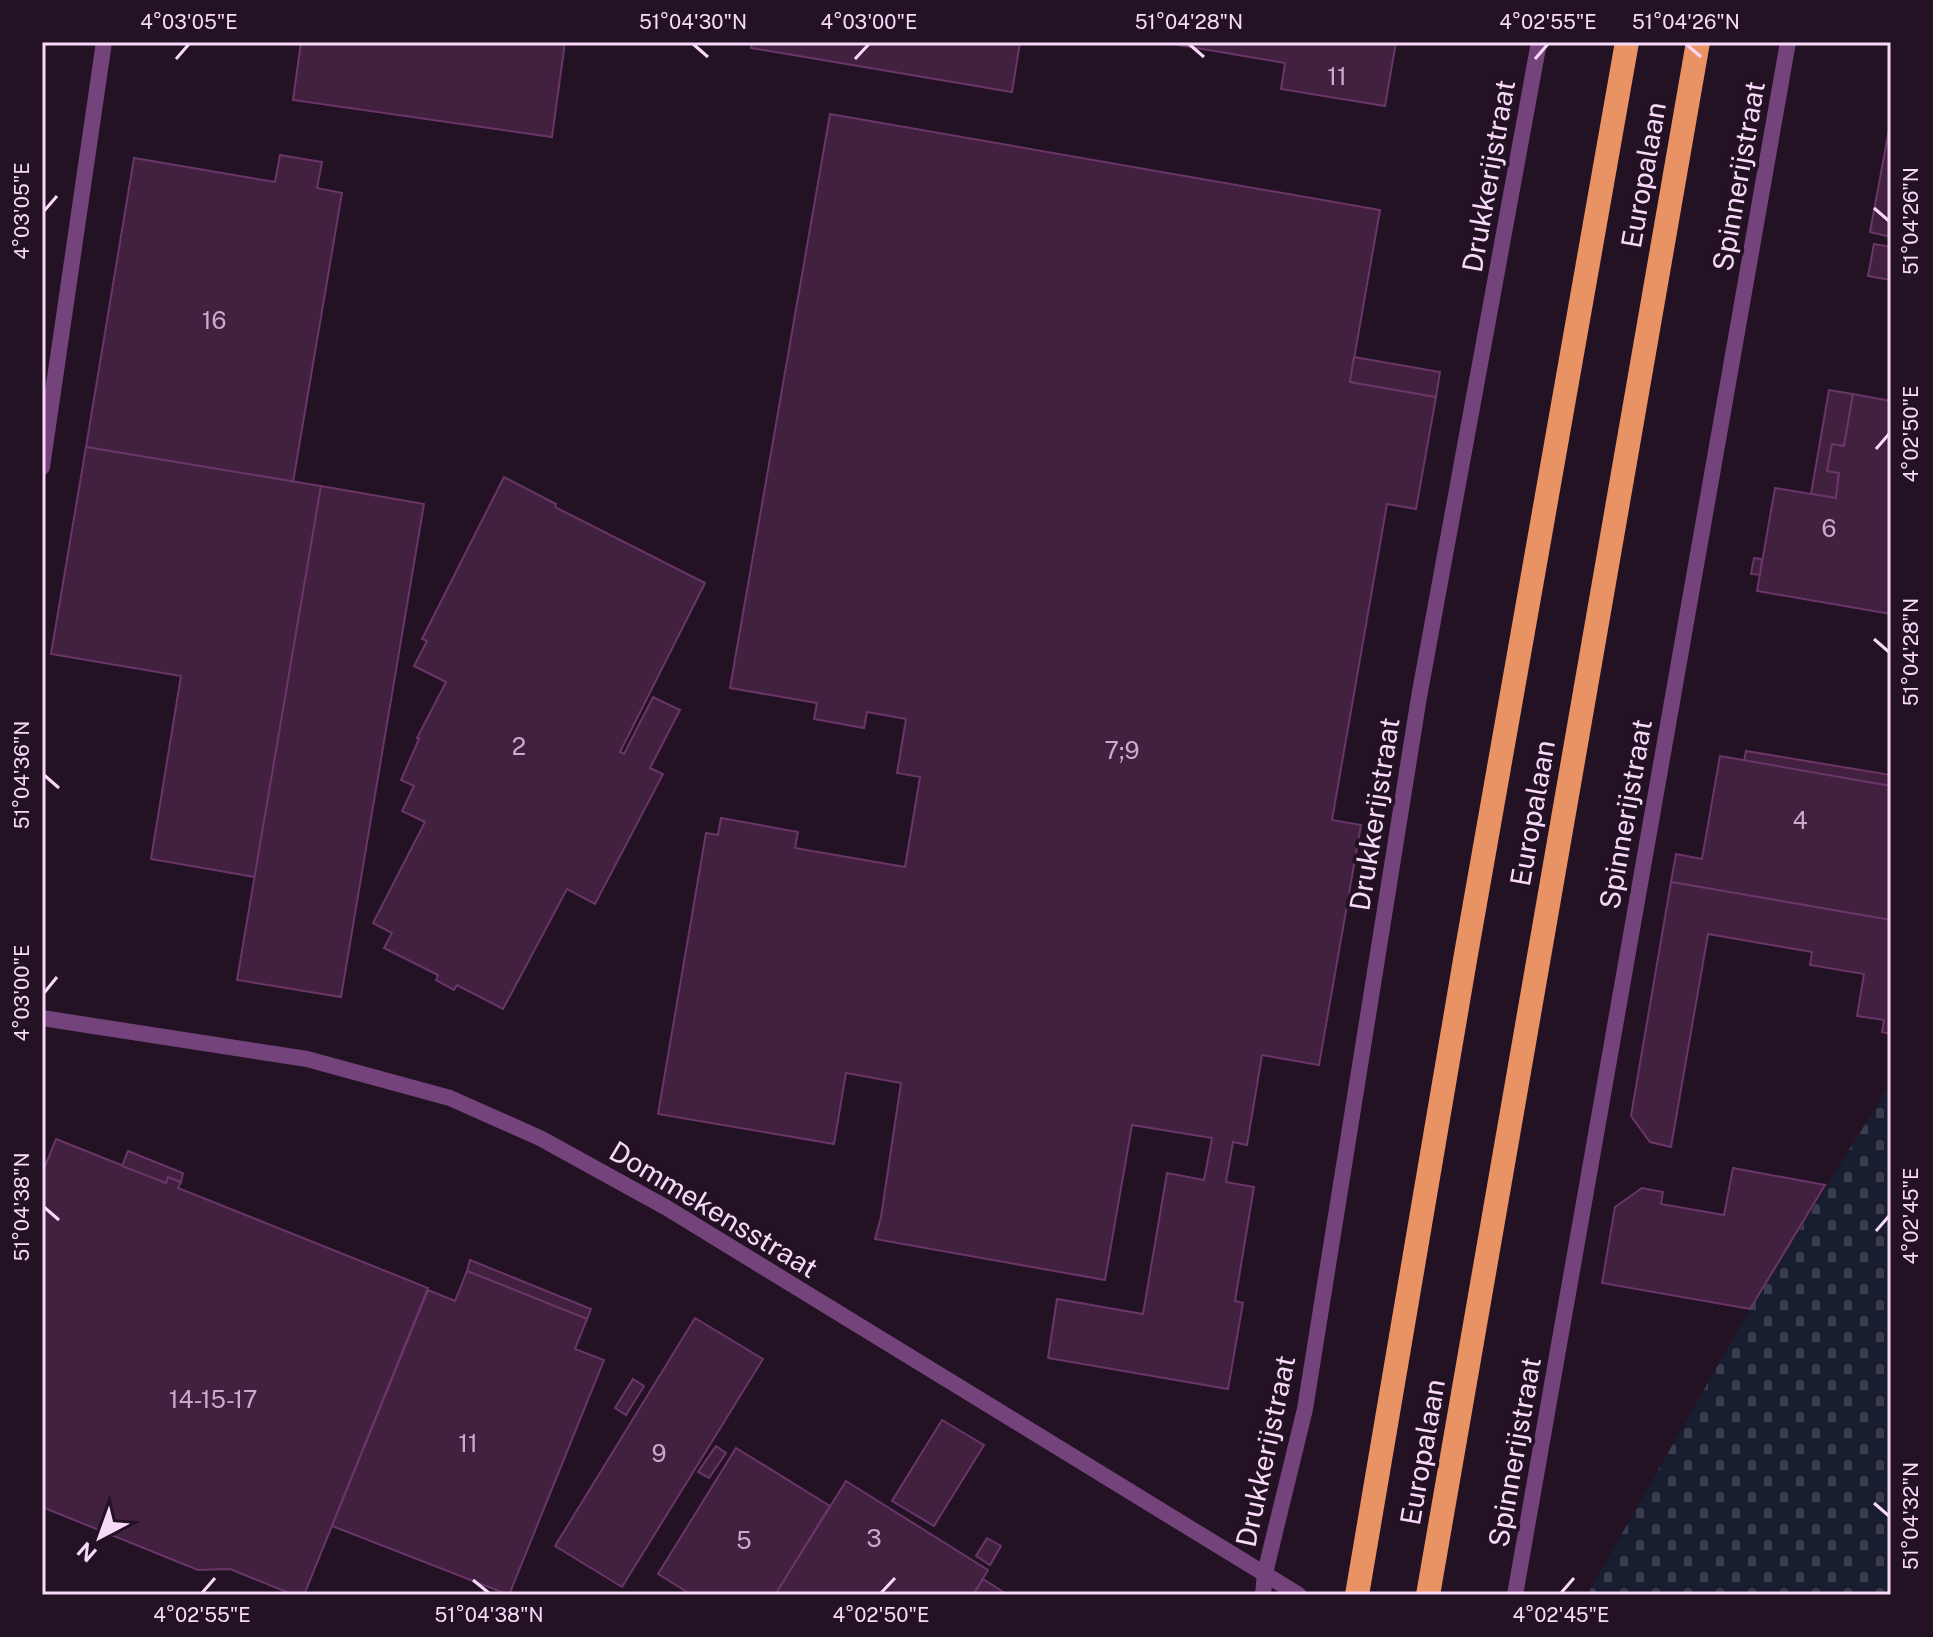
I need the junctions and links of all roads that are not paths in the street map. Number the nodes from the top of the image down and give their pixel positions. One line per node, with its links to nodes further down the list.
1 (104, 42): 6 (street)
2 (1539, 42): 8 (street, Drukkerijstraat)
3 (1627, 42): 11 (highway, Europalaan)
4 (1698, 42): 12 (highway, Europalaan)
5 (1788, 42): 13 (street, Spinnerijstraat)
6 (42, 467)
7 (42, 1018): 8 (street, Dommekensstraat)
8 (1265, 1573): 9 (street, Drukkerijstraat); 10 (street, Dommekensstraat)
9 (1263, 1595)
10 (1299, 1595)
11 (1357, 1595)
12 (1428, 1595)
13 (1515, 1595)

